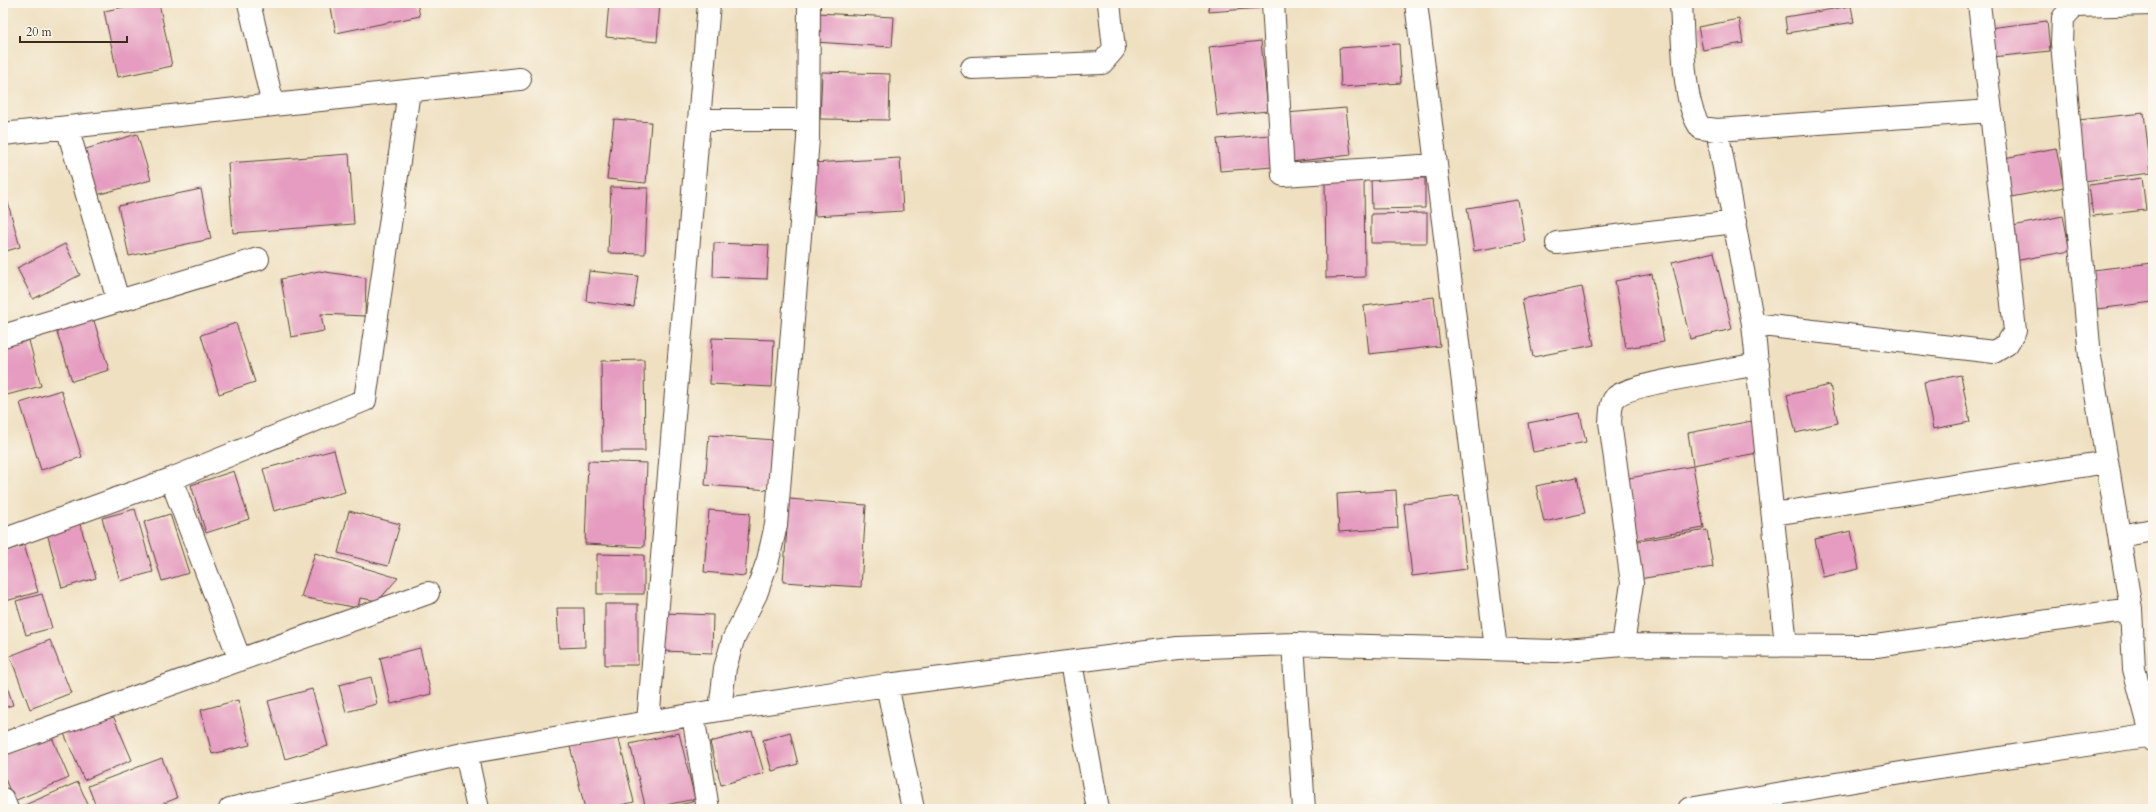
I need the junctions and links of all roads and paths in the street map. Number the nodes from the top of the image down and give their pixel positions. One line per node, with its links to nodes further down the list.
1 (249, 3): 13 (street)
2 (709, 3): 15 (street)
3 (809, 3): 16 (street)
4 (1110, 3): 10 (street)
5 (1273, 3): 20 (street)
6 (1416, 3): 20 (street)
7 (1681, 3): 18 (street)
8 (1980, 3): 14 (street)
9 (2153, 4): 28 (street)
10 (972, 68)
11 (520, 79): 12 (street)
12 (409, 91): 13 (street); 29 (street)
13 (273, 105): 17 (street)
14 (1991, 111): 18 (street); 25 (street)
15 (699, 120): 16 (street); 46 (street)
16 (808, 120): 44 (street)
17 (68, 127): 19 (street); 24 (street)
18 (1717, 130): 21 (street)
19 (3, 134)
20 (1436, 165): 39 (street)
21 (1735, 222): 22 (street); 25 (street)
22 (1557, 243)
23 (258, 260): 24 (street)
24 (118, 300): 26 (street)
25 (1753, 324): 27 (street)
26 (3, 336)
27 (1758, 364): 30 (street); 37 (street)
28 (2107, 462): 30 (street); 32 (street)
29 (171, 479): 33 (street); 40 (street)
30 (1774, 514): 38 (street)
31 (2153, 530): 32 (street)
32 (2120, 536): 35 (street)
33 (3, 540)
34 (428, 593): 40 (street)
35 (2131, 609): 38 (street); 42 (street)
36 (1292, 644): 39 (street); 41 (street); 57 (street)
37 (1623, 645): 38 (street); 39 (street)
38 (1786, 645)
39 (1496, 649)
40 (240, 660): 48 (street)
41 (1071, 663): 43 (street); 56 (street)
42 (2144, 667): 47 (street)
43 (887, 685): 44 (street); 55 (street)
44 (720, 710): 45 (street)
45 (693, 715): 46 (street); 54 (street)
46 (648, 722): 49 (street)
47 (2152, 738): 58 (street)
48 (3, 744)
49 (466, 753): 52 (street); 53 (street)
50 (3, 799): 51 (street)
51 (7, 809)
52 (230, 809)
53 (478, 809)
54 (708, 809)
55 (913, 809)
56 (1098, 809)
57 (1304, 809)
58 (1689, 809)

